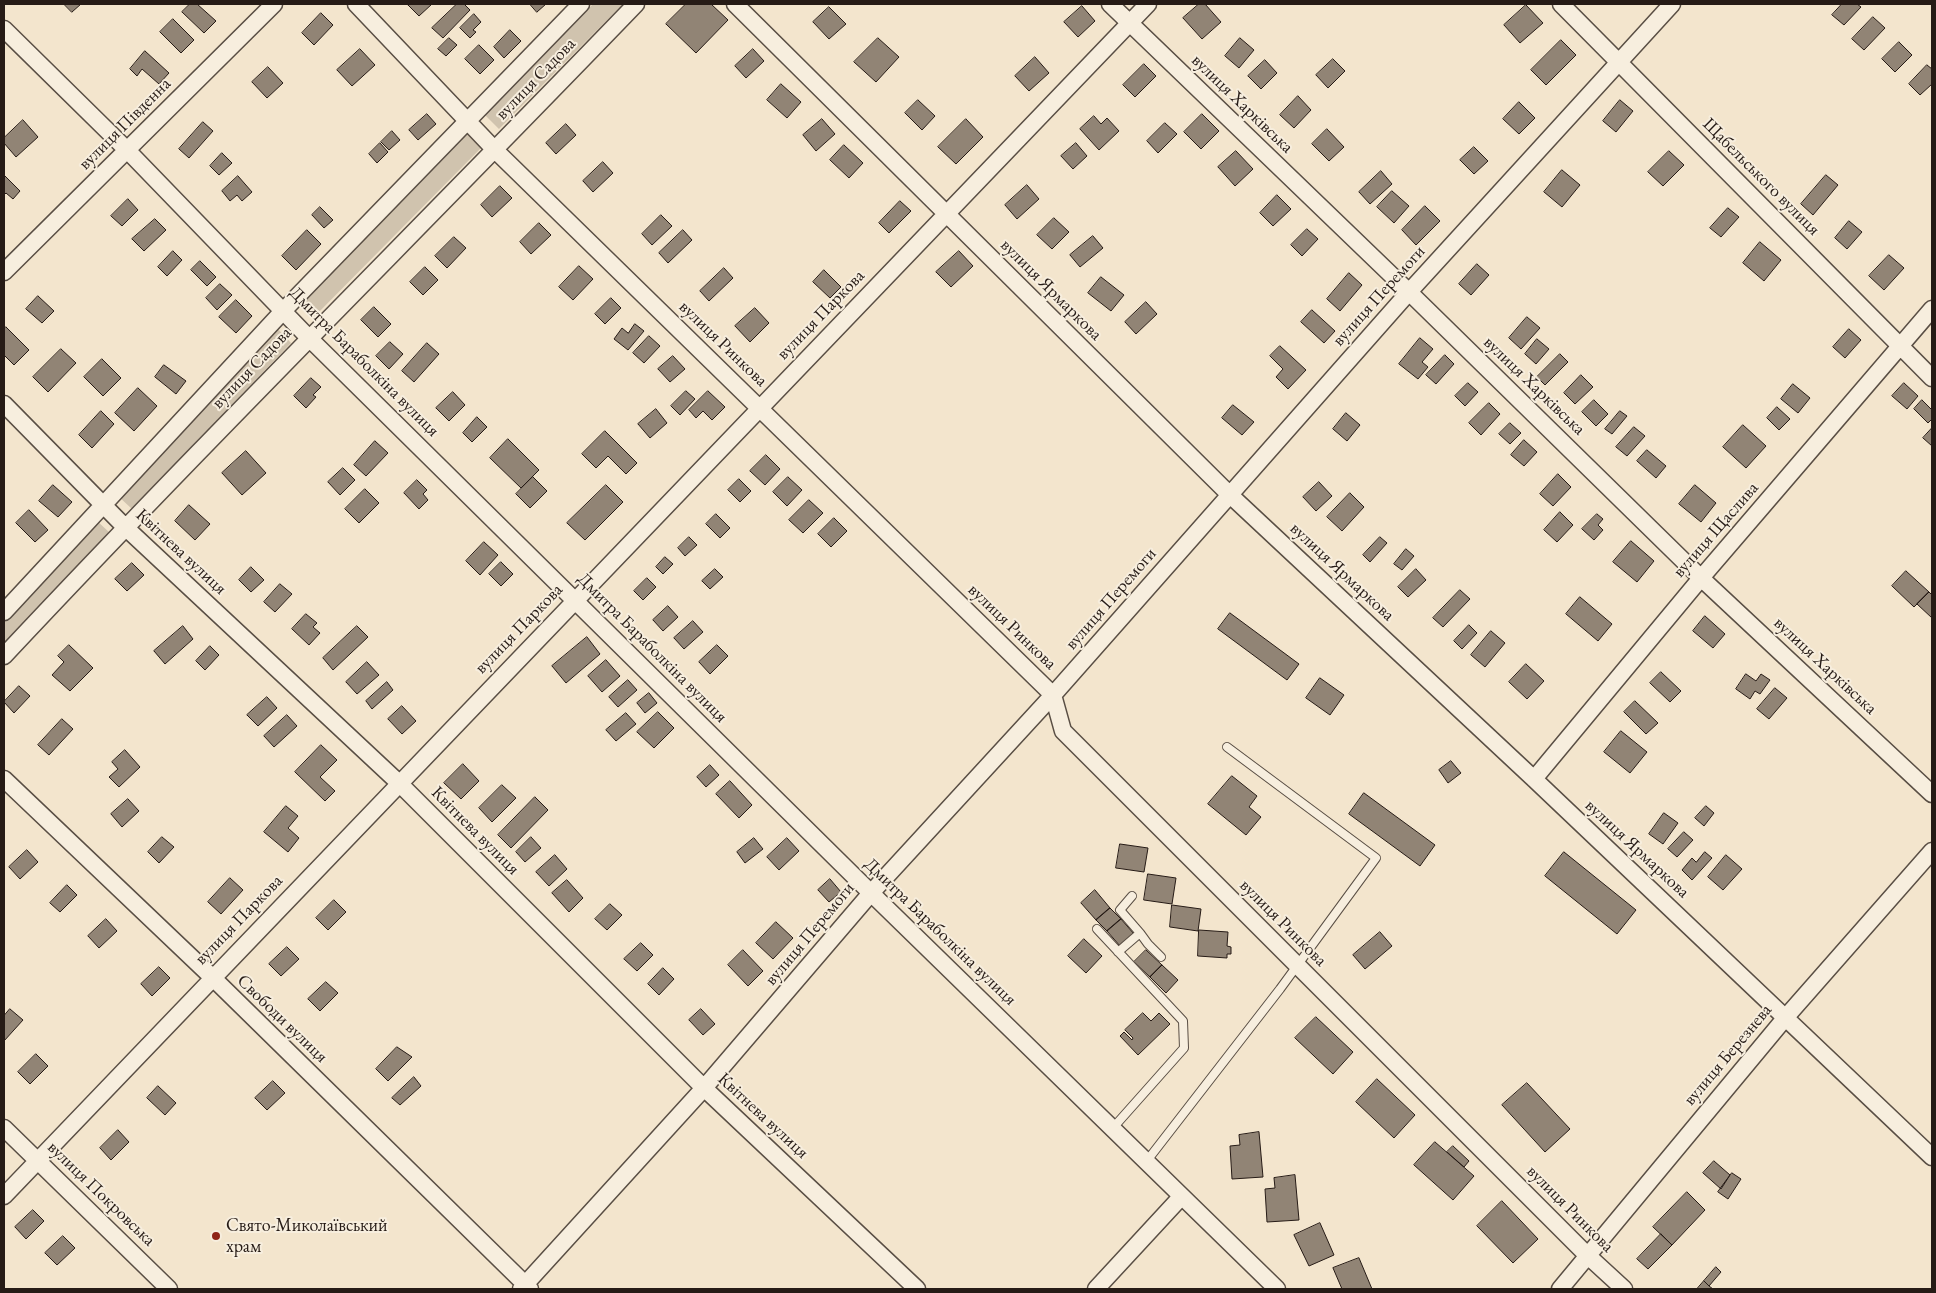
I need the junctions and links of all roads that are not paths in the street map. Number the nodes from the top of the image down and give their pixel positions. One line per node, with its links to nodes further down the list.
1 (274, 4): 14 (street, вулиця Південна)
2 (356, 4): 13 (street, вулиця Ринкова)
3 (582, 4): 13 (street, вулиця Садова)
4 (636, 4): 15 (street, вулиця Садова)
5 (735, 4): 16 (street, вулиця Ярмаркова)
6 (1110, 4): 10 (street, вулиця Харківська)
7 (1148, 4): 10 (street, вулиця Паркова)
8 (1561, 4): 12 (street, Щабельського вулиця)
9 (1672, 4): 12 (street, вулиця Перемоги)
10 (1129, 24): 16 (street, вулиця Паркова); 18 (street, вулиця Харківська)
11 (4, 29): 14 (street, Дмитра Бараболкіна вулиця)
12 (1619, 62): 18 (street, вулиця Перемоги); 22 (street, Щабельського вулиця)
13 (467, 121): 15 (street, вулиця Ринкова); 20 (street, вулиця Садова)
14 (127, 150): 17 (street, вулиця Південна); 20 (street, Дмитра Бараболкіна вулиця)
15 (495, 150): 21 (street, вулиця Садова); 25 (street, вулиця Ринкова)
16 (946, 215): 25 (street, вулиця Паркова); 26 (street, вулиця Ярмаркова)
17 (4, 272)
18 (1409, 292): 26 (street, вулиця Перемоги); 29 (street, вулиця Харківська)
19 (1932, 309): 22 (street, вулиця Щаслива)
20 (284, 310): 21 (street, Дмитра Бараболкіна вулиця); 27 (street, вулиця Садова)
21 (309, 338): 28 (street, вулиця Садова); 30 (street, Дмитра Бараболкіна вулиця)
22 (1901, 347): 23 (street, Щабельського вулиця); 29 (street, вулиця Щаслива)
23 (1932, 378)
24 (4, 404): 27 (street, Квітнева вулиця)
25 (759, 408): 30 (street, вулиця Паркова); 33 (street, вулиця Ринкова)
26 (1229, 494): 33 (street, вулиця Перемоги); 36 (street, вулиця Ярмаркова)
27 (102, 504): 28 (street, Квітнева вулиця); 31 (street, вулиця Садова)
28 (125, 526): 32 (street, вулиця Садова); 37 (street, Квітнева вулиця)
29 (1701, 578): 36 (street, вулиця Щаслива); 38 (street, вулиця Харківська)
30 (575, 600): 37 (street, вулиця Паркова); 40 (street, Дмитра Бараболкіна вулиця)
31 (4, 612)
32 (4, 656)
33 (1053, 695): 40 (street, вулиця Перемоги); 46 (street, вулиця Ринкова)
34 (1228, 747): 46 (lane)
35 (4, 779): 47 (street, Свободи вулиця)
36 (1534, 779): 48 (street, вулиця Ярмаркова)
37 (399, 783): 47 (street, вулиця Паркова); 49 (street, Квітнева вулиця)
38 (1932, 794)
39 (1932, 850): 48 (street, вулиця Березнева)
40 (871, 893): 49 (street, вулиця Перемоги); 51 (street, Дмитра Бараболкіна вулиця)
41 (1132, 896): 43 (lane)
42 (1097, 928): 44 (lane)
43 (1140, 933): 44 (lane); 45 (lane)
44 (1118, 952): 51 (lane)
45 (1161, 957)
46 (1297, 965): 54 (lane); 57 (street, вулиця Ринкова)
47 (212, 977): 53 (street, вулиця Паркова); 58 (street, Свободи вулиця)
48 (1786, 1018): 52 (street, вулиця Ярмаркова); 57 (street, вулиця Березнева)
49 (704, 1088): 58 (street, вулиця Перемоги); 60 (street, Квітнева вулиця)
50 (4, 1128): 53 (street, вулиця Покровська)
51 (1112, 1129): 54 (street, Дмитра Бараболкіна вулиця)
52 (1932, 1157)
53 (37, 1160): 55 (street, вулиця Паркова); 59 (street, вулиця Покровська)
54 (1146, 1162): 56 (street, Дмитра Бараболкіна вулиця)
55 (4, 1196)
56 (1181, 1197): 61 (street); 62 (street, Дмитра Бараболкіна вулиця)
57 (1587, 1255): 63 (street, вулиця Березнева); 64 (street, вулиця Ринкова)
58 (525, 1288)
59 (169, 1289)
60 (917, 1289)
61 (1096, 1289)
62 (1277, 1289)
63 (1560, 1289)
64 (1624, 1289)

